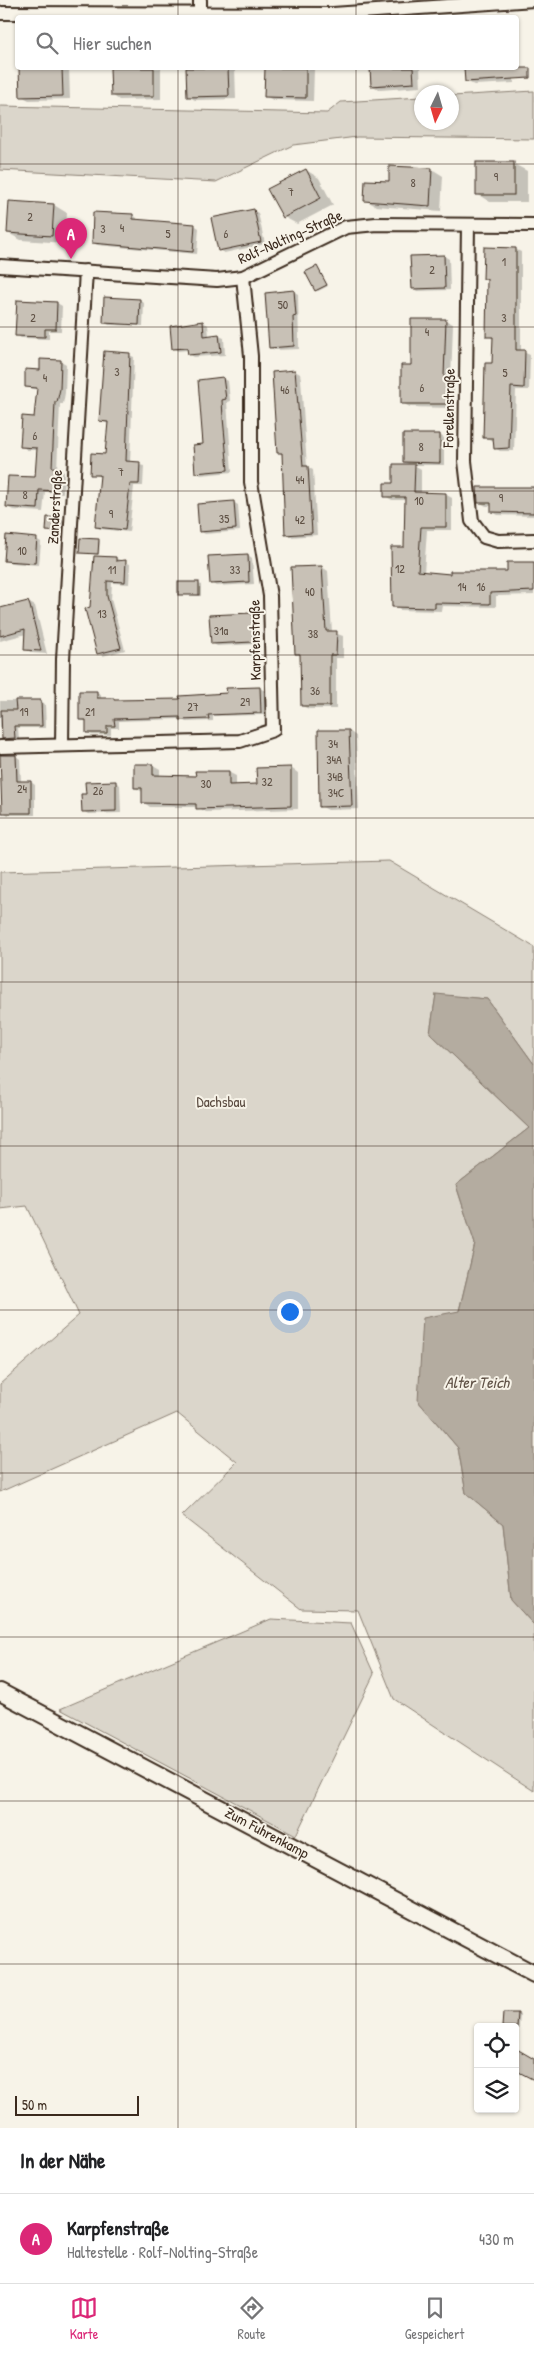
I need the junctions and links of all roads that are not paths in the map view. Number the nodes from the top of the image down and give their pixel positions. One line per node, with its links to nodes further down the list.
1 (200, 0): 6 (street)
2 (534, 0): 3 (street)
3 (430, 4): 6 (street)
4 (30, 6): 5 (street); 6 (street)
5 (0, 12)
6 (200, 14)
7 (468, 225): 8 (street, Rolf-Nolting-Straße); 11 (street, Rolf-Nolting-Straße); 12 (street, Forellenstraße)
8 (534, 225)
9 (0, 266): 10 (street, Rolf-Nolting-Straße)
10 (86, 271): 11 (street, Rolf-Nolting-Straße); 13 (street, Zanderstraße)
11 (243, 277): 13 (street, Karpfenstraße)
12 (534, 540)
13 (62, 745): 14 (street, Karpfenstraße)
14 (0, 747)
15 (0, 1692): 16 (street, Zum Fuhrenkamp)
16 (534, 1974)

